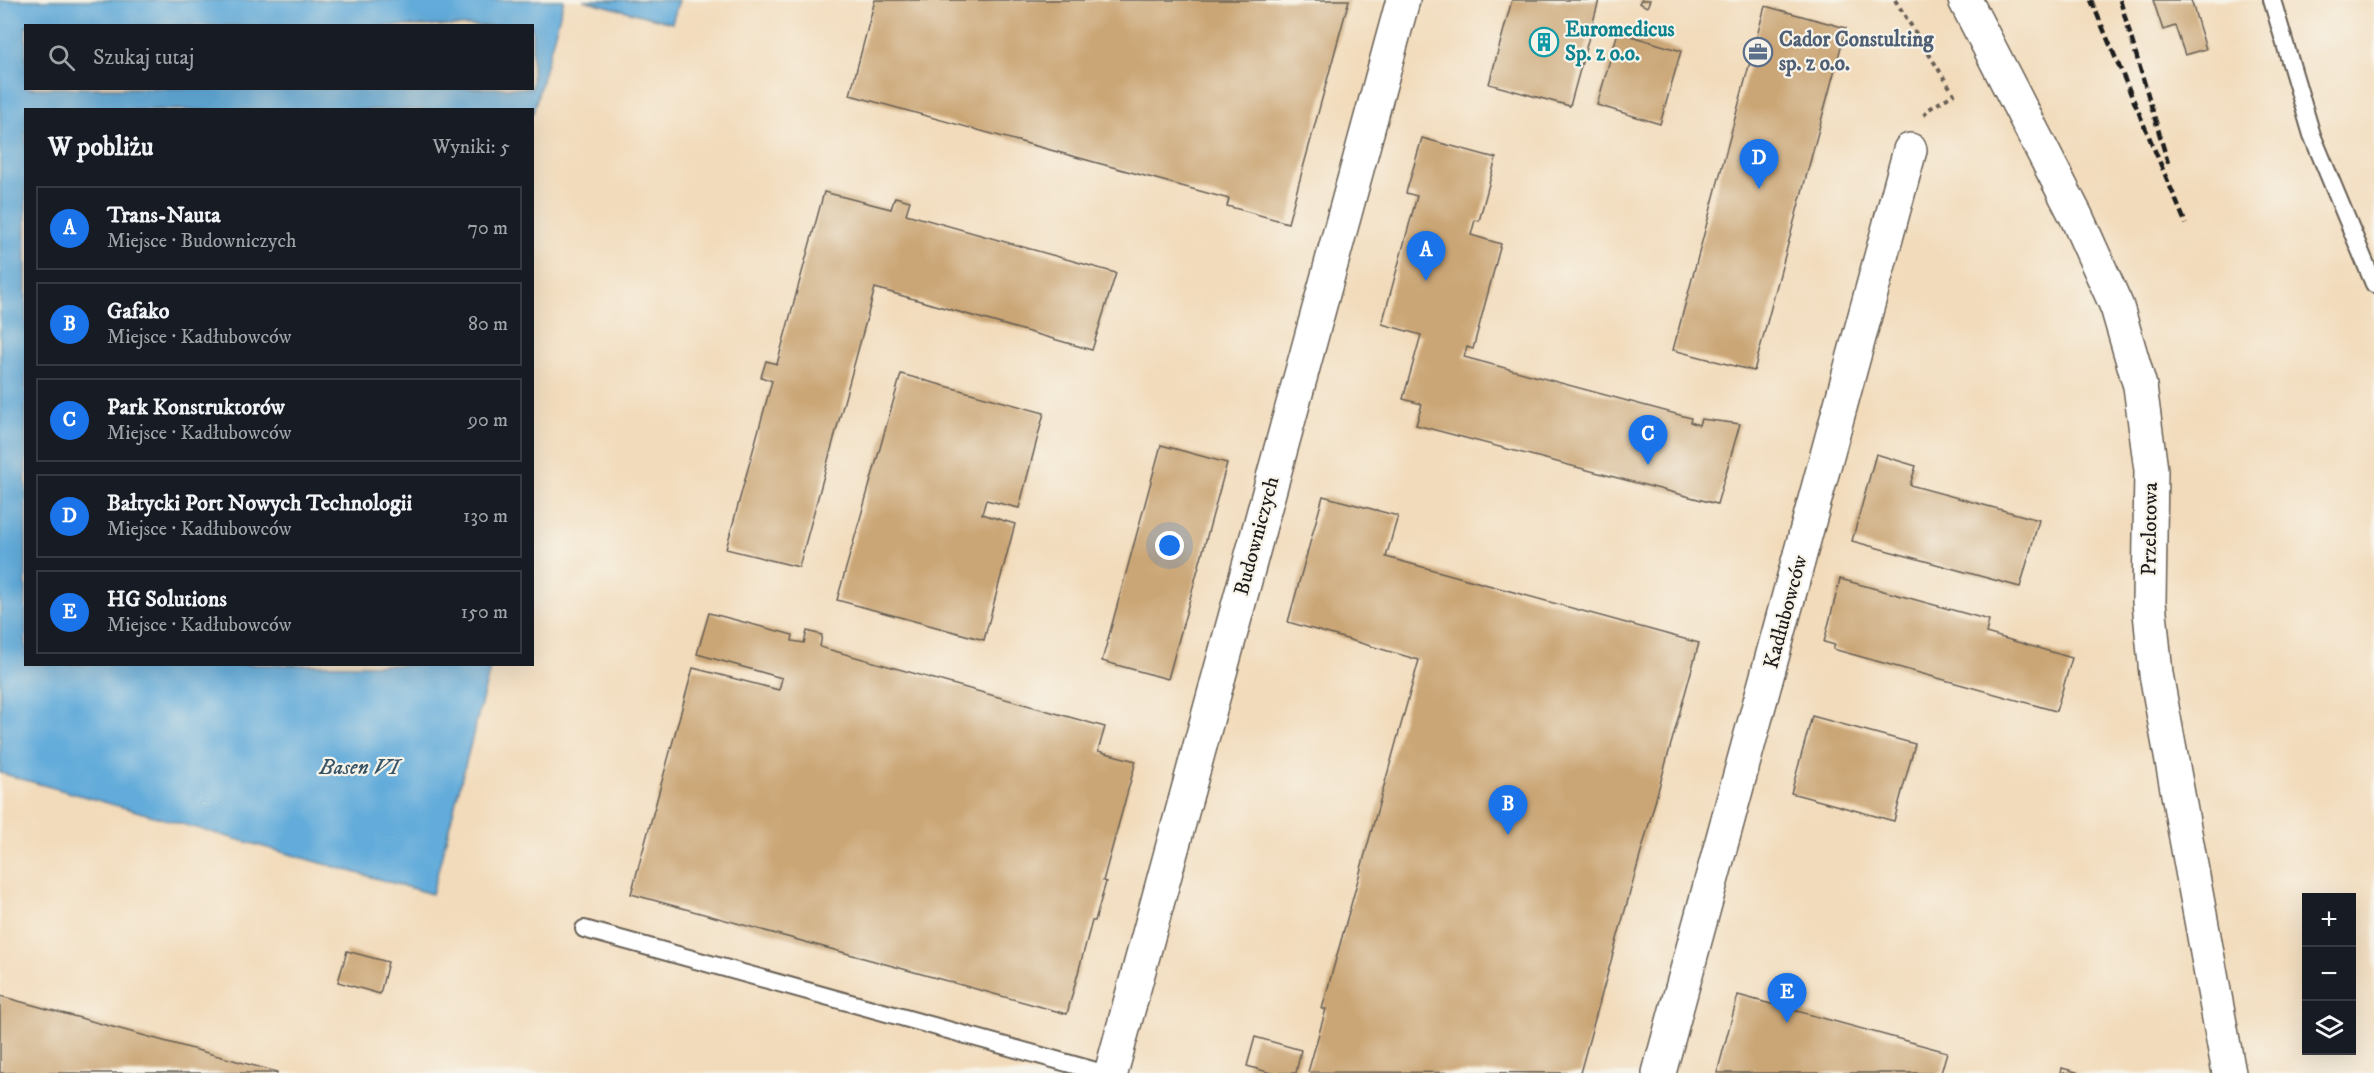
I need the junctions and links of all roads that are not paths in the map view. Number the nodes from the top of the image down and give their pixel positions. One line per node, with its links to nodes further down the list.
1 (1403, 0): 8 (street, Budowniczych)
2 (2272, 0): 5 (lane)
3 (1965, 5): 10 (street, Przelotowa)
4 (1910, 150): 9 (street, Kadłubowców)
5 (2374, 284)
6 (584, 929): 7 (lane)
7 (1103, 1073)
8 (1111, 1073)
9 (1659, 1073)
10 (2229, 1073)

